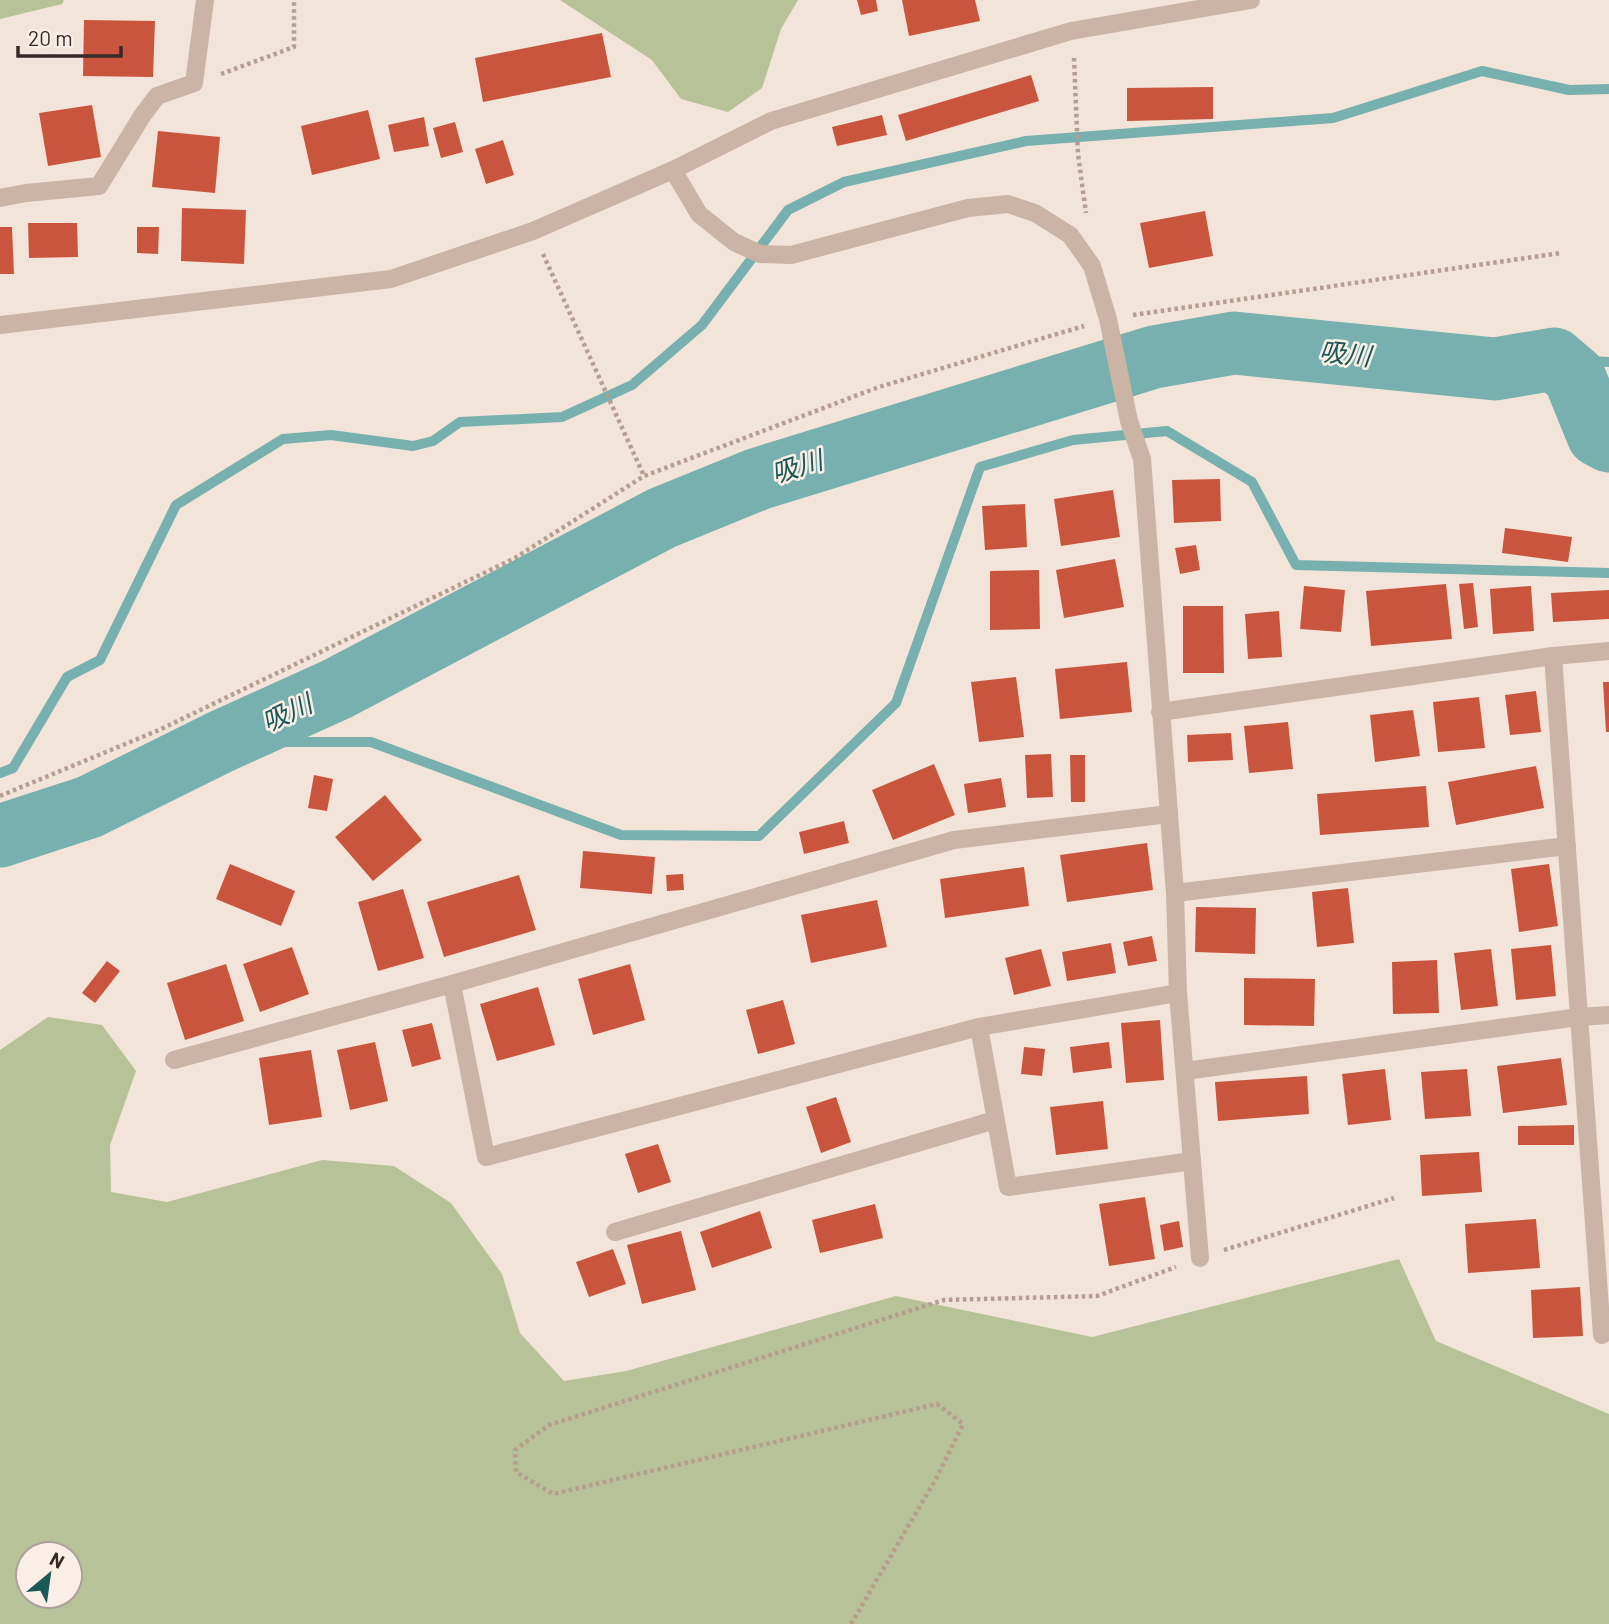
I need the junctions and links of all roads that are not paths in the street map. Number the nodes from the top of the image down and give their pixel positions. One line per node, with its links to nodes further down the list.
1 (205, 0): 4 (street)
2 (1251, 0): 3 (street)
3 (673, 170): 5 (street); 8 (street)
4 (0, 198)
5 (0, 325)
6 (1609, 651): 7 (street)
7 (1553, 656): 8 (street); 10 (street)
8 (1160, 712): 9 (street)
9 (1169, 814): 11 (street); 12 (street)
10 (1567, 846): 11 (street); 15 (street)
11 (1175, 893): 13 (street)
12 (452, 984): 16 (street); 17 (street)
13 (1178, 993): 16 (street); 18 (street)
14 (1609, 1016): 15 (street)
15 (1579, 1017): 18 (street); 23 (street)
16 (979, 1027): 19 (street)
17 (174, 1060)
18 (1185, 1071): 20 (street)
19 (995, 1120): 20 (street); 21 (street)
20 (1192, 1161): 22 (street)
21 (615, 1232)
22 (1200, 1258)
23 (1602, 1335)

